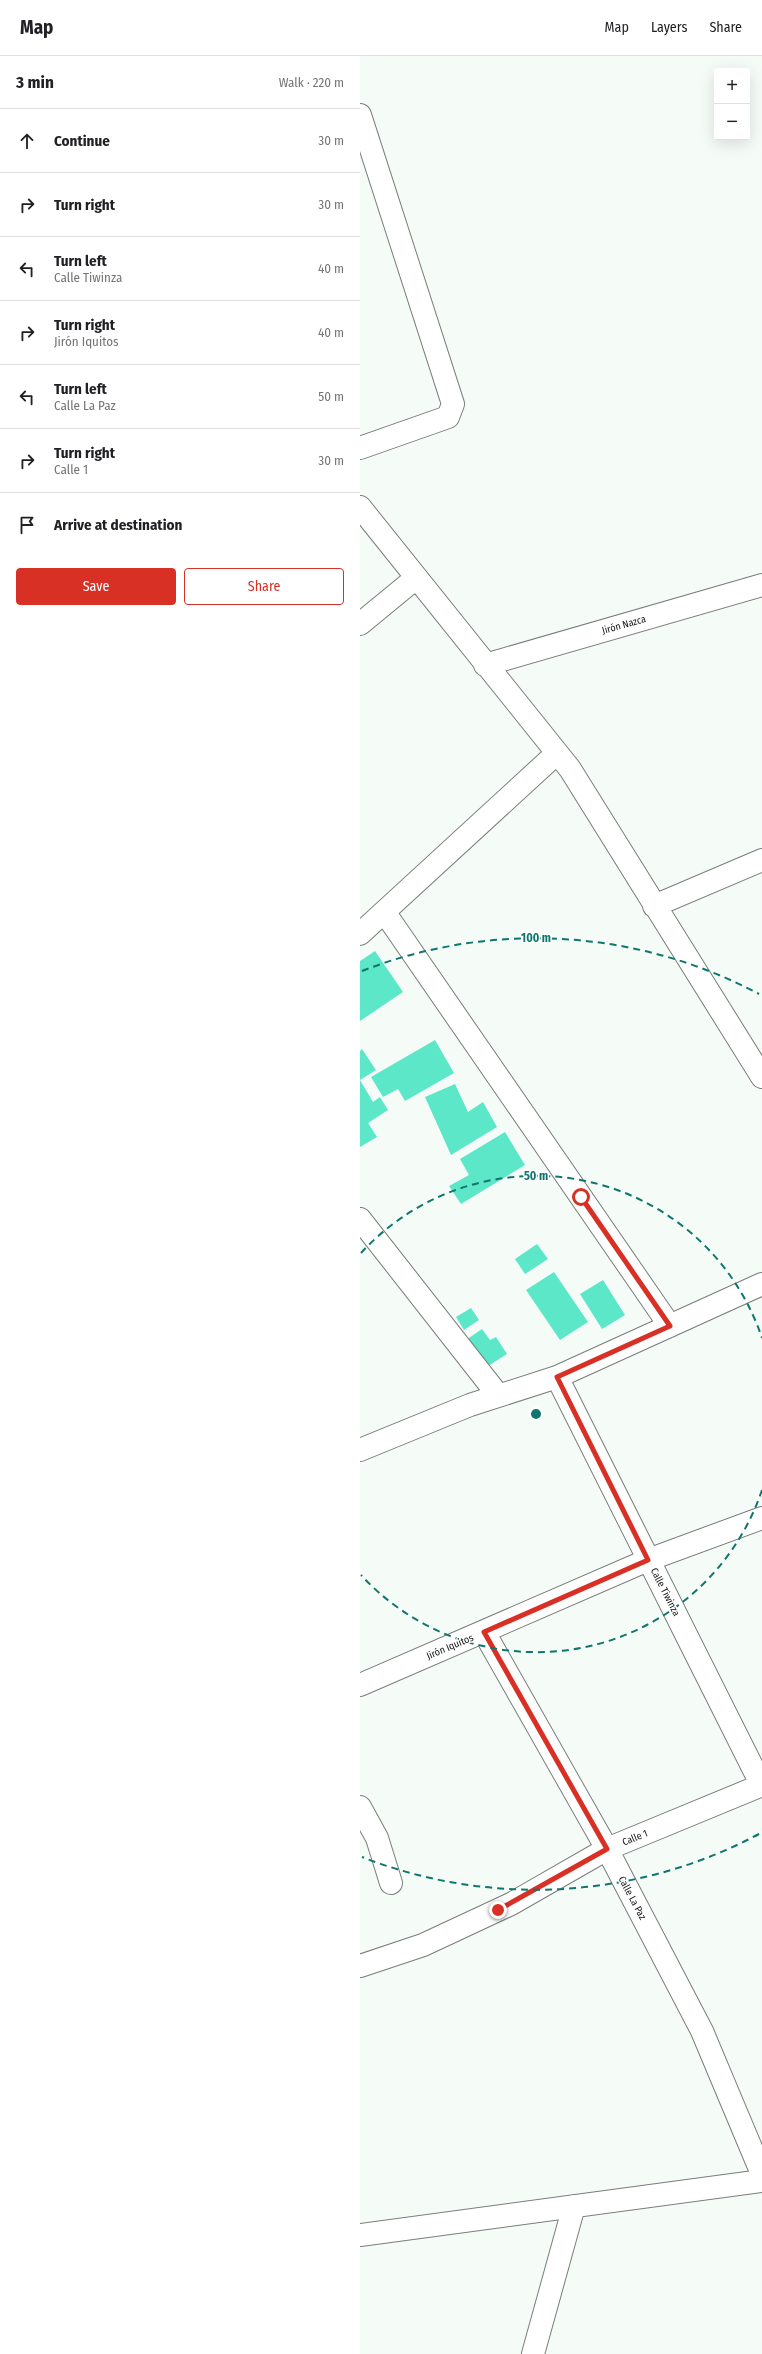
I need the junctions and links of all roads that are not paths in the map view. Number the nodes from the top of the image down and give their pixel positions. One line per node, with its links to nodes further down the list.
1 (360, 115): 2 (street)
2 (360, 448)
3 (360, 507): 4 (street)
4 (416, 578): 6 (street); 7 (street)
5 (762, 585): 7 (street, Jirón Nazca)
6 (360, 624)
7 (485, 665): 8 (street)
8 (557, 753): 10 (street); 11 (street)
9 (762, 860): 10 (street)
10 (654, 906): 13 (street)
11 (385, 912): 12 (street); 16 (street)
12 (360, 934)
13 (761, 1074)
14 (360, 1219): 18 (street)
15 (762, 1284): 16 (street)
16 (670, 1326): 17 (street)
17 (557, 1377): 18 (street); 21 (street, Calle Tiwinza)
18 (498, 1395): 19 (street)
19 (360, 1450)
20 (762, 1518): 21 (street, Jirón Iquitos)
21 (648, 1560): 22 (street, Jirón Iquitos); 24 (street, Calle Tiwinza)
22 (484, 1632): 23 (street, Jirón Iquitos); 26 (street, Calle La Paz)
23 (360, 1685)
24 (762, 1786): 26 (street, Calle 1)
25 (360, 1807): 27 (street)
26 (607, 1849): 28 (street, Calle 1); 29 (street, Calle La Paz)
27 (391, 1883)
28 (360, 1966)
29 (762, 2174)
30 (762, 2181): 31 (street)
31 (574, 2206): 32 (street); 33 (street)
32 (360, 2235)
33 (533, 2354)

